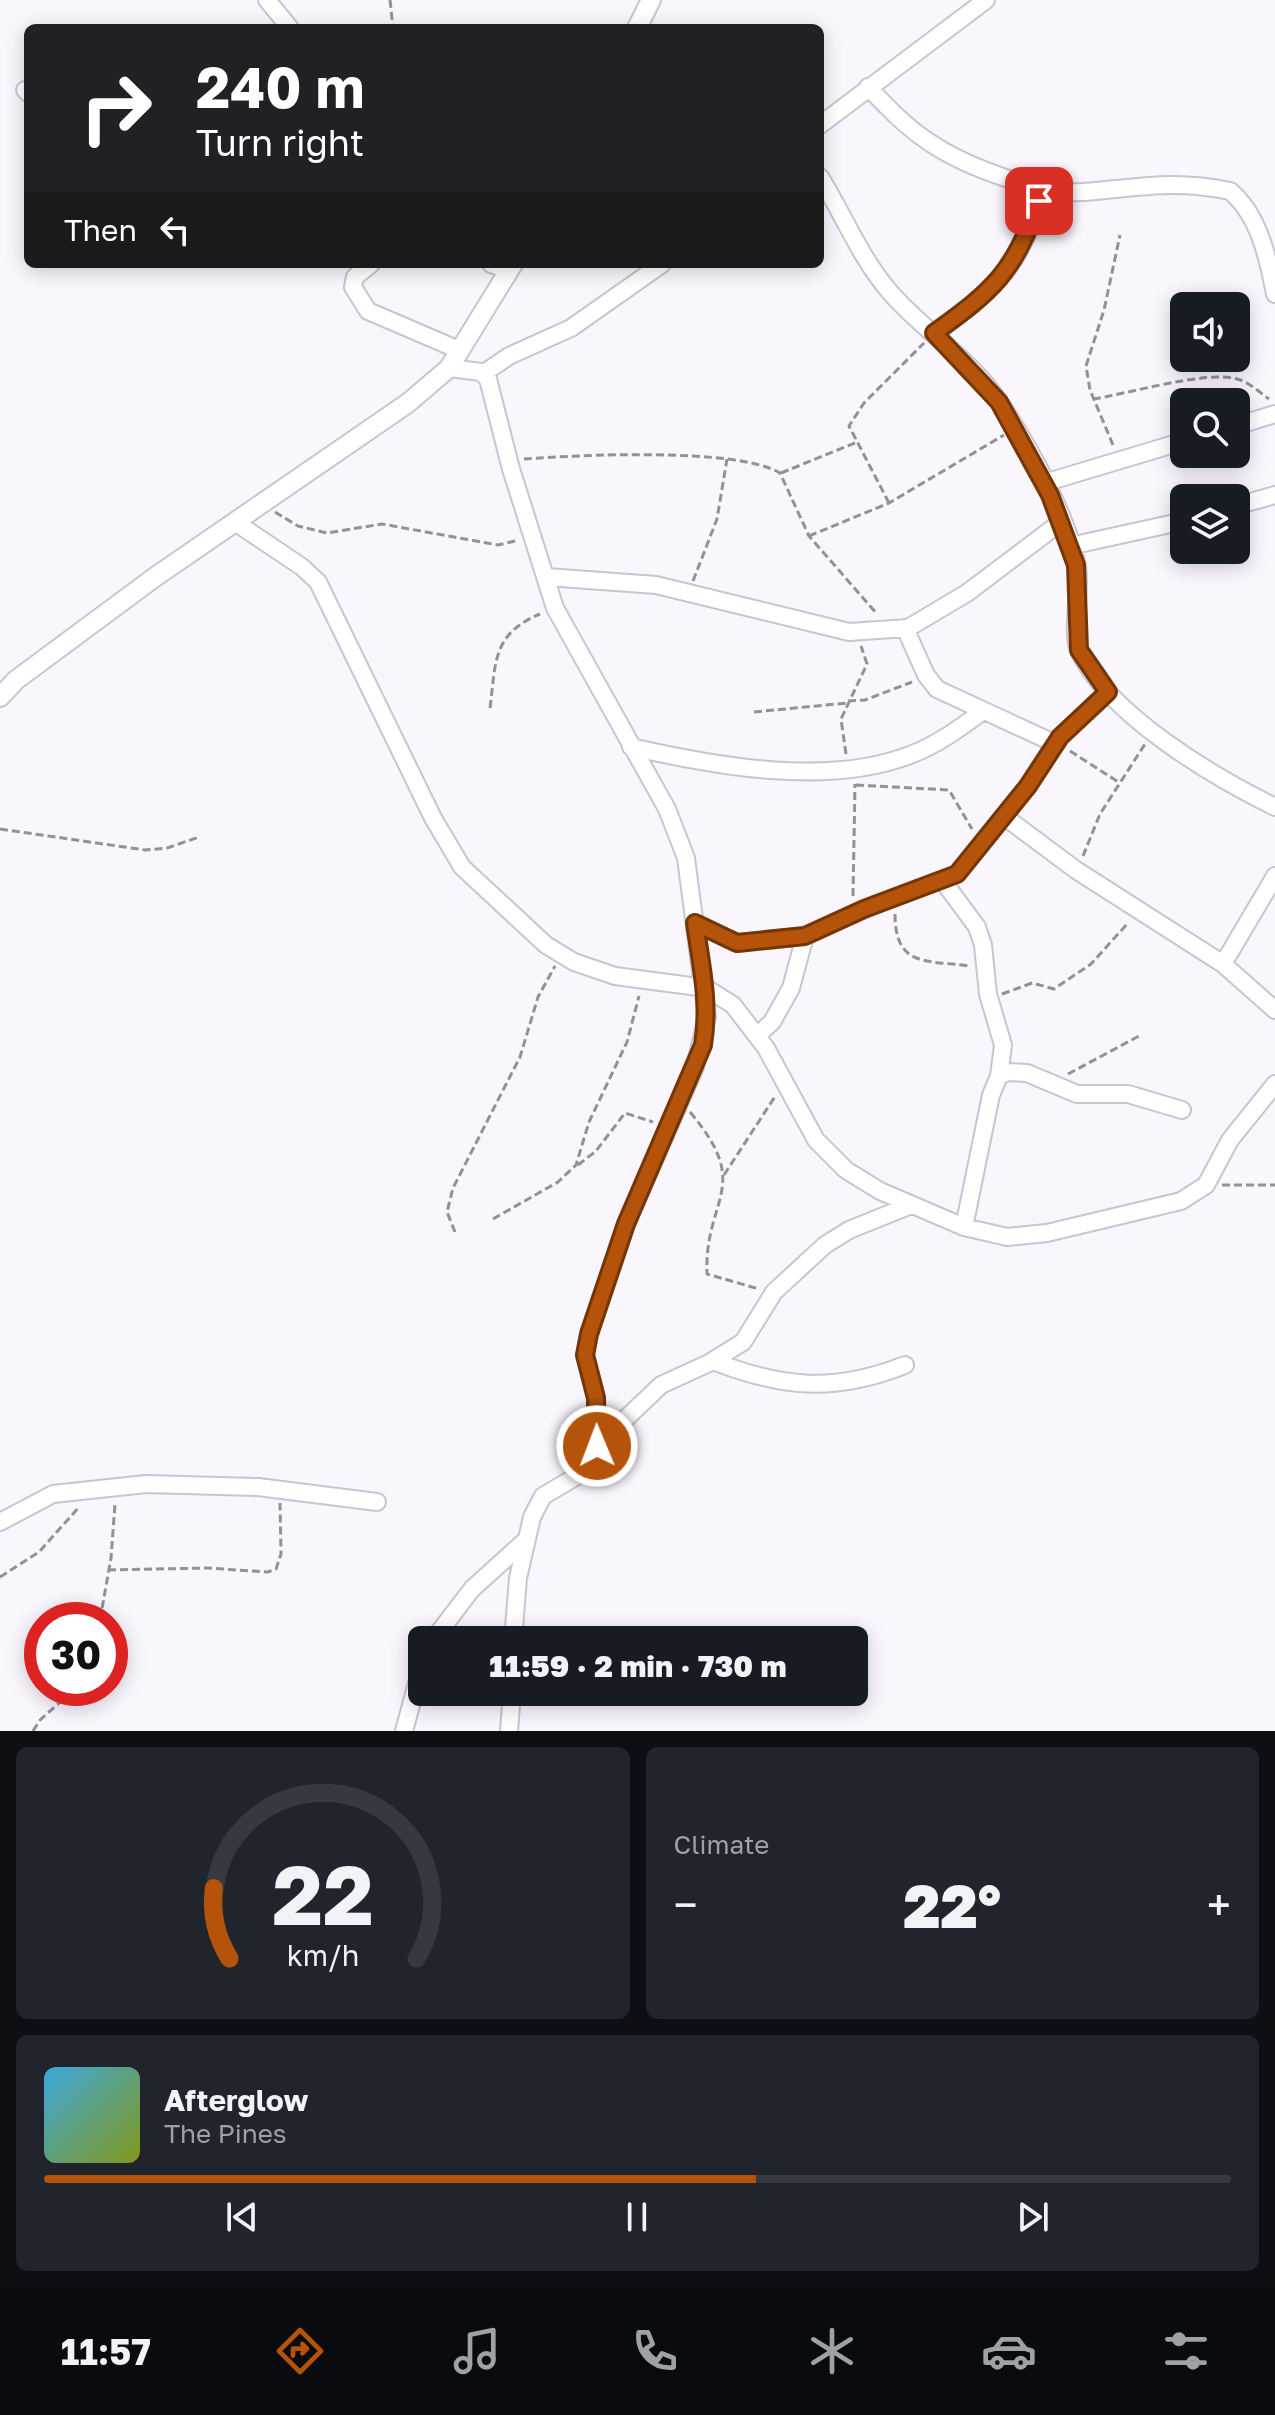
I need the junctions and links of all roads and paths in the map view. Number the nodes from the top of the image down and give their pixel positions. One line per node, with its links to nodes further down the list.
1 (390, 0): 7 (path)
2 (651, 0): 8 (street)
3 (986, 0): 9 (street)
4 (267, 1): 5 (street); 6 (street)
5 (268, 24)
6 (287, 24)
7 (393, 24)
8 (639, 24)
9 (868, 87): 10 (street); 12 (street)
10 (824, 122)
11 (824, 184): 18 (street)
12 (1042, 187): 17 (street); 18 (street)
13 (1120, 235): 22 (path)
14 (366, 268): 19 (street)
15 (510, 268): 19 (street)
16 (656, 268): 21 (street)
17 (1275, 294)
18 (934, 333): 26 (street); 27 (path)
19 (459, 350): 20 (street)
20 (449, 368): 21 (street); 37 (street)
21 (484, 373): 30 (street)
22 (1093, 399): 23 (path); 31 (path)
23 (1275, 404)
24 (1275, 414): 25 (street)
25 (1250, 422)
26 (1014, 428): 33 (street); 36 (path)
27 (855, 443): 32 (path); 36 (path)
28 (1170, 445): 31 (street)
29 (727, 459): 30 (path); 32 (path); 45 (path)
30 (508, 460): 41 (street)
31 (1119, 460): 33 (street)
32 (780, 473): 42 (path)
33 (1044, 483): 39 (street)
34 (1275, 495): 35 (street)
35 (1250, 502)
36 (889, 503): 42 (path)
37 (260, 504): 38 (street); 41 (path)
38 (235, 522): 51 (street); 74 (street)
39 (1061, 522): 43 (street); 47 (street)
40 (1170, 524): 43 (street)
41 (534, 534): 44 (street)
42 (809, 536): 47 (path)
43 (1070, 546): 50 (street)
44 (547, 577): 45 (street); 46 (street)
45 (689, 592): 48 (street)
46 (555, 608): 53 (path); 58 (street)
47 (898, 629): 48 (street); 49 (street)
48 (855, 631): 52 (path)
49 (926, 675): 52 (path); 54 (street)
50 (1108, 692): 56 (street); 57 (street)
51 (0, 697)
52 (848, 702): 55 (path); 59 (path)
53 (490, 708)
54 (983, 711): 57 (street); 59 (street)
55 (754, 712)
56 (1153, 732): 60 (path); 61 (street)
57 (1056, 744): 60 (path); 62 (street)
58 (631, 747): 59 (street); 72 (street)
59 (853, 778): 65 (path); 71 (path)
60 (1120, 783): 66 (path)
61 (1275, 807)
62 (1005, 817): 65 (street); 66 (street)
63 (0, 829): 64 (path)
64 (199, 837)
65 (982, 846): 68 (street)
66 (1076, 870): 70 (street)
67 (1275, 876): 75 (street)
68 (943, 881): 69 (street); 76 (street)
69 (894, 898): 71 (street); 76 (path)
70 (1138, 910): 75 (street); 79 (path)
71 (854, 913): 73 (street)
72 (695, 923): 73 (street); 78 (street)
73 (805, 936): 81 (street)
74 (562, 954): 77 (street); 97 (path)
75 (1223, 964): 80 (street)
76 (985, 969): 79 (street)
77 (642, 981): 78 (street); 90 (path)
78 (706, 988): 81 (street); 87 (street)
79 (990, 998): 83 (street)
80 (1275, 1010)
81 (757, 1036): 86 (street)
82 (1139, 1036): 84 (path)
83 (999, 1076): 84 (street); 96 (street)
84 (1053, 1083): 88 (street)
85 (1275, 1084): 92 (street)
86 (785, 1085): 91 (path); 94 (street)
87 (680, 1100): 89 (street); 91 (path)
88 (1182, 1110)
89 (668, 1127): 90 (path); 101 (street)
90 (575, 1166): 95 (path)
91 (724, 1175): 98 (path)
92 (1206, 1185): 93 (path); 96 (street)
93 (1275, 1185)
94 (911, 1205): 96 (street); 98 (street)
95 (493, 1219)
96 (964, 1227)
97 (455, 1232)
98 (774, 1292): 99 (street)
99 (713, 1361): 100 (street); 101 (street)
100 (905, 1365)
101 (597, 1446): 107 (street)
102 (122, 1487): 103 (street); 106 (street); 108 (path)
103 (281, 1489): 104 (street); 108 (path)
104 (377, 1502)
105 (83, 1504): 109 (path)
106 (0, 1522)
107 (525, 1541): 111 (street); 112 (street)
108 (108, 1570): 110 (path)
109 (0, 1577)
110 (103, 1602)
111 (444, 1626)
112 (515, 1626)
113 (56, 1706): 116 (path)
114 (411, 1706): 117 (street)
115 (511, 1706): 118 (street)
116 (33, 1731)
117 (404, 1731)
118 (509, 1731)

